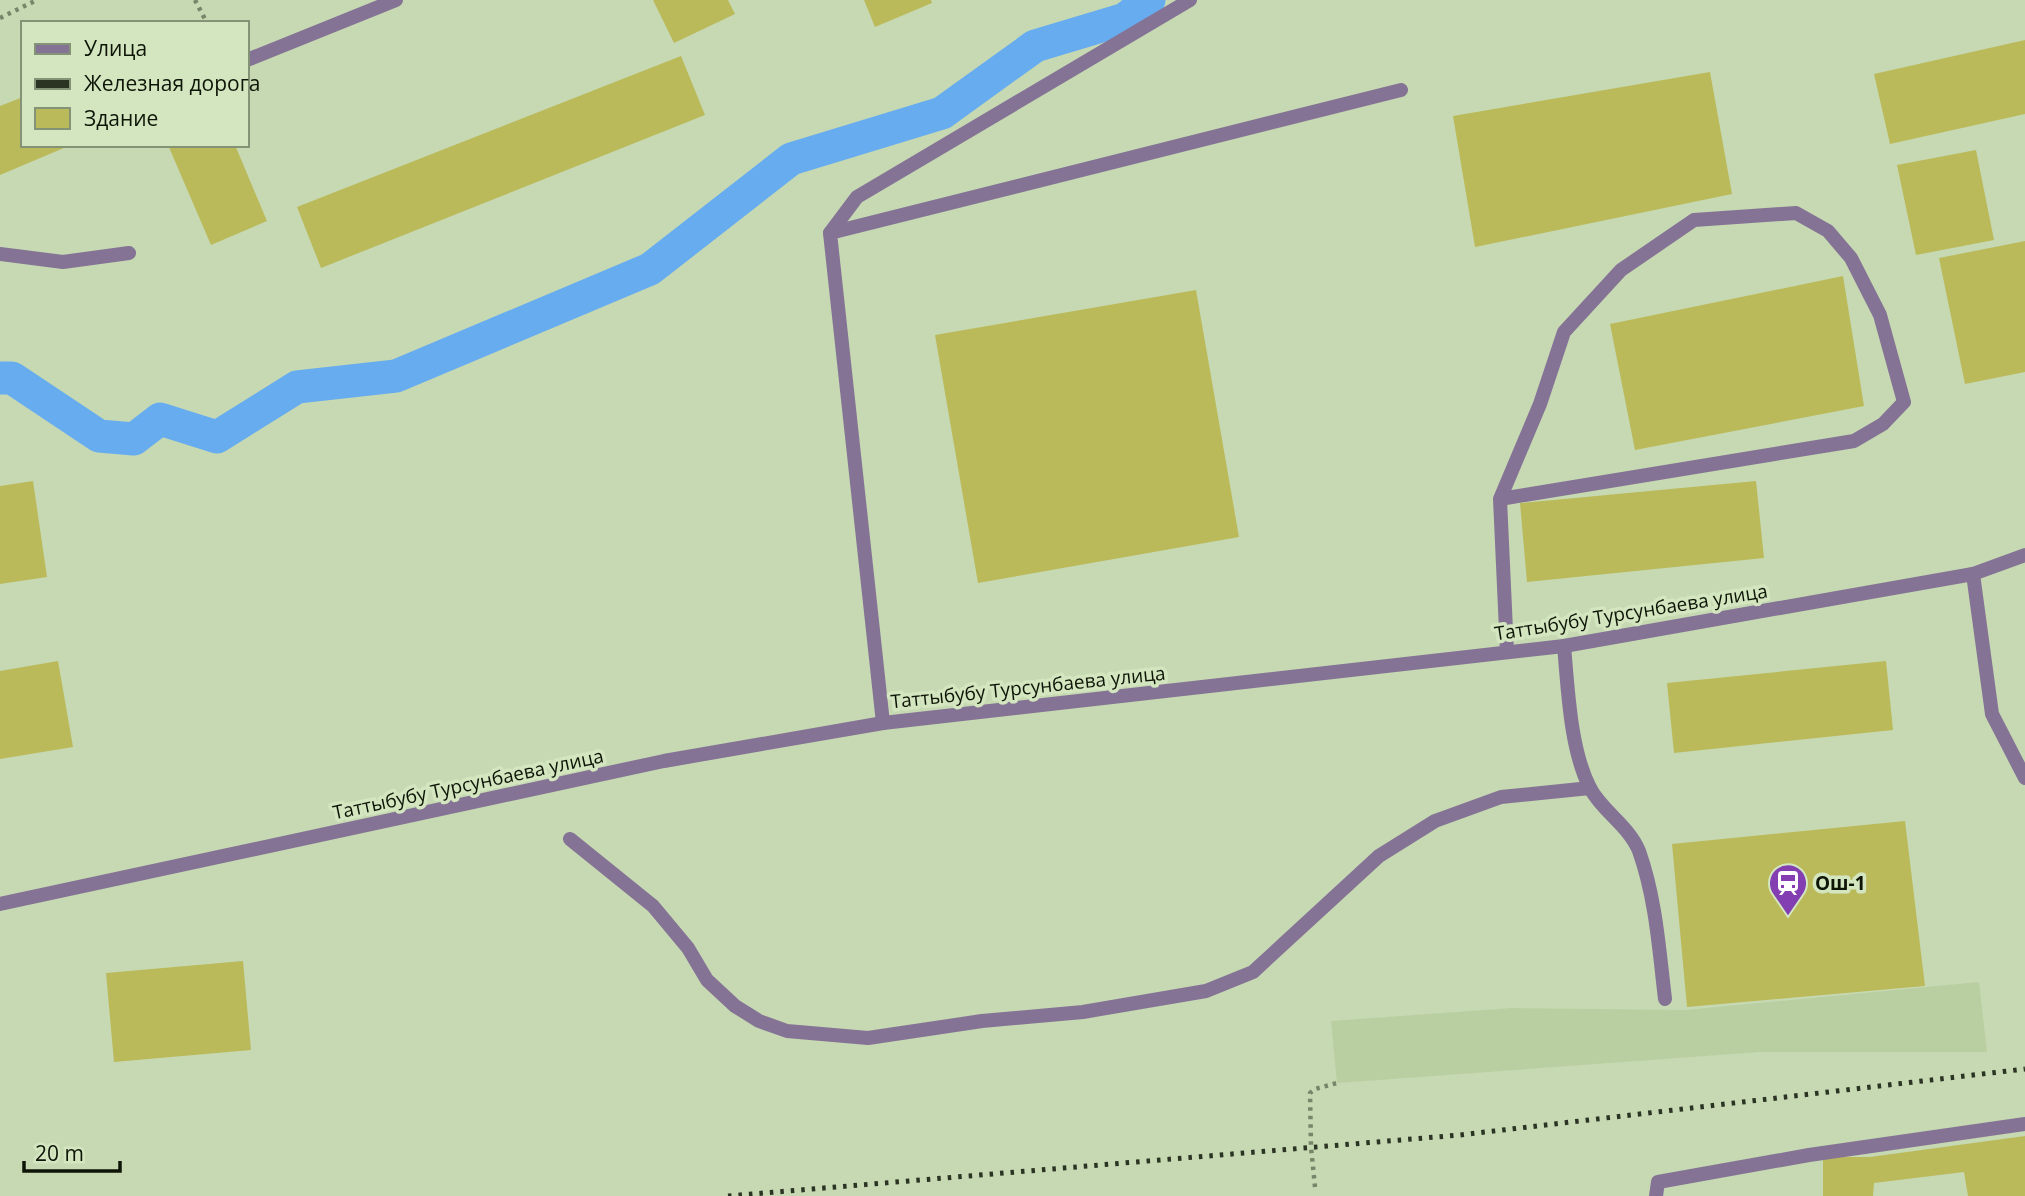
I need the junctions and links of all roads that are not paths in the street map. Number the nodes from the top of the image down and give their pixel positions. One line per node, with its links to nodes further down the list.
1 (396, 0): 3 (street)
2 (1190, 0): 5 (street)
3 (248, 60)
4 (1401, 90): 5 (street)
5 (830, 233): 13 (street)
6 (129, 253): 7 (street)
7 (0, 254)
8 (1500, 499): 8 (street); 12 (street)
9 (2025, 555): 10 (street, Таттыбубу Турсунбаева улица)
10 (1973, 573): 11 (street, Таттыбубу Турсунбаева улица); 14 (street)
11 (1564, 646): 12 (street, Таттыбубу Турсунбаева улица); 15 (street)
12 (1507, 652): 13 (street, Таттыбубу Турсунбаева улица)
13 (883, 723): 17 (street, Таттыбубу Турсунбаева улица)
14 (2025, 778)
15 (1590, 788): 16 (street); 18 (street)
16 (570, 839)
17 (0, 905)
18 (1665, 999)
19 (2025, 1124): 20 (street)
20 (1656, 1196)

